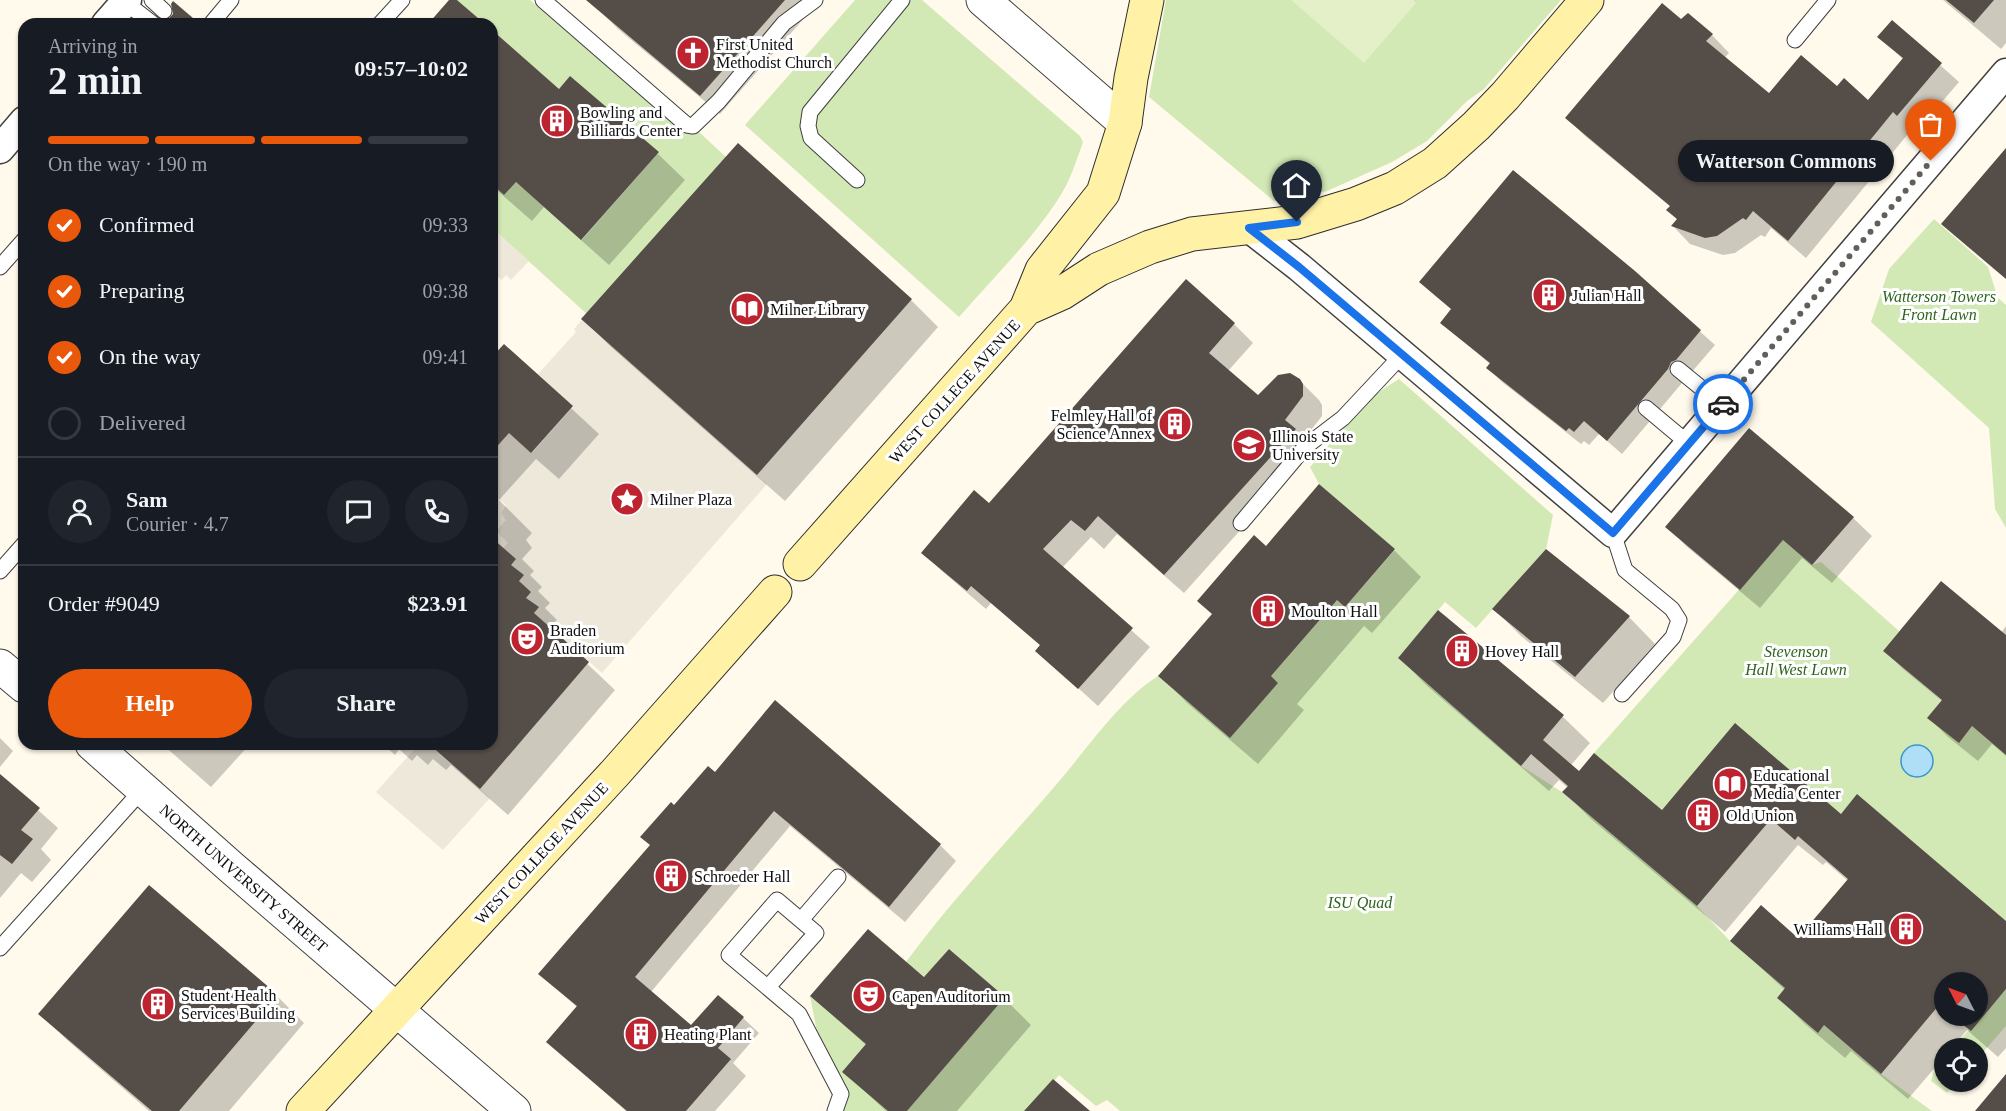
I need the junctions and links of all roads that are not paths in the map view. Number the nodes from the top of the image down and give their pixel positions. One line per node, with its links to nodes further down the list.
1 (231, 0): 14 (lane)
2 (402, 0): 15 (lane)
3 (543, 0): 4 (lane)
4 (814, 0)
5 (902, 0): 21 (lane)
6 (983, 0): 18 (street)
7 (1147, 0): 18 (main road)
8 (1587, 0): 22 (main road, WEST COLLEGE AVENUE)
9 (1828, 0): 16 (lane)
10 (131, 1): 11 (lane); 12 (street); 13 (lane)
11 (164, 11)
12 (113, 18)
13 (147, 18)
14 (216, 18)
15 (386, 18)
16 (1795, 40)
17 (2006, 73): 28 (street)
18 (1125, 123): 25 (main road)
19 (18, 128): 20 (street)
20 (0, 149)
21 (857, 180)
22 (1249, 228): 25 (main road, WEST COLLEGE AVENUE); 26 (street)
23 (18, 247): 24 (lane)
24 (0, 267)
25 (1026, 309): 34 (main road, WEST COLLEGE AVENUE)
26 (1402, 355): 31 (lane); 32 (street)
27 (1678, 369): 28 (lane)
28 (1722, 405): 30 (street)
29 (1646, 408): 30 (lane)
30 (1689, 444): 32 (street)
31 (1241, 523)
32 (1613, 533): 39 (lane)
33 (18, 551): 35 (lane)
34 (800, 564)
35 (0, 571)
36 (775, 592): 46 (main road, WEST COLLEGE AVENUE)
37 (0, 666): 38 (street)
38 (18, 681)
39 (1622, 694)
40 (99, 750): 41 (street, NORTH UNIVERSITY STREET)
41 (142, 789): 44 (lane); 46 (street, NORTH UNIVERSITY STREET)
42 (838, 877): 43 (lane)
43 (801, 920): 45 (lane); 45 (lane)
44 (0, 948)
45 (768, 987): 49 (lane)
46 (398, 1010): 47 (main road, WEST COLLEGE AVENUE); 48 (street, NORTH UNIVERSITY STREET)
47 (303, 1111)
48 (514, 1111)
49 (835, 1111)

